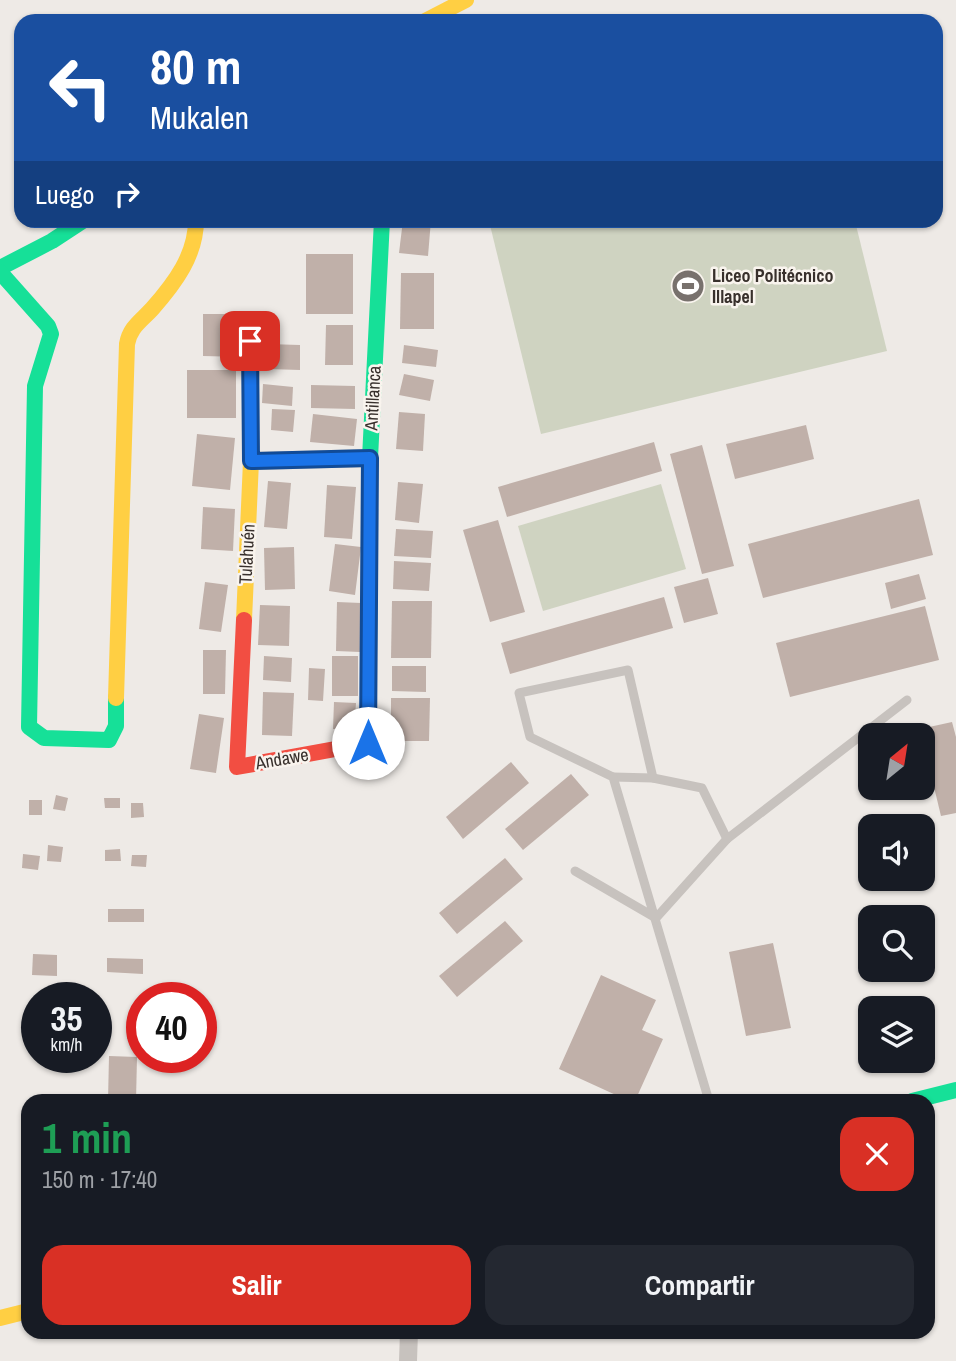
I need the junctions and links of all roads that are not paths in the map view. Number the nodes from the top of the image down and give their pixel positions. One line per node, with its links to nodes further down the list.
1 (466, 0): 2 (street)
2 (439, 14)
3 (72, 228): 6 (street)
4 (195, 228): 6 (street)
5 (382, 228): 8 (street, Antillanca)
6 (0, 270)
7 (250, 341): 9 (street, Tulahuén)
8 (370, 458): 9 (street); 11 (street, Antillanca)
9 (251, 461): 12 (street, Tulahuén)
10 (907, 700): 15 (lane)
11 (368, 743): 12 (street, Andawe)
12 (237, 767)
13 (614, 777): 14 (lane); 14 (lane); 17 (lane)
14 (653, 778): 15 (lane)
15 (727, 839): 17 (lane)
16 (575, 871): 17 (lane)
17 (656, 918): 19 (lane)
18 (956, 1090): 20 (street)
19 (707, 1094)
20 (935, 1095)
21 (21, 1313): 22 (street)
22 (0, 1318)
23 (409, 1339): 24 (street)
24 (408, 1361)

